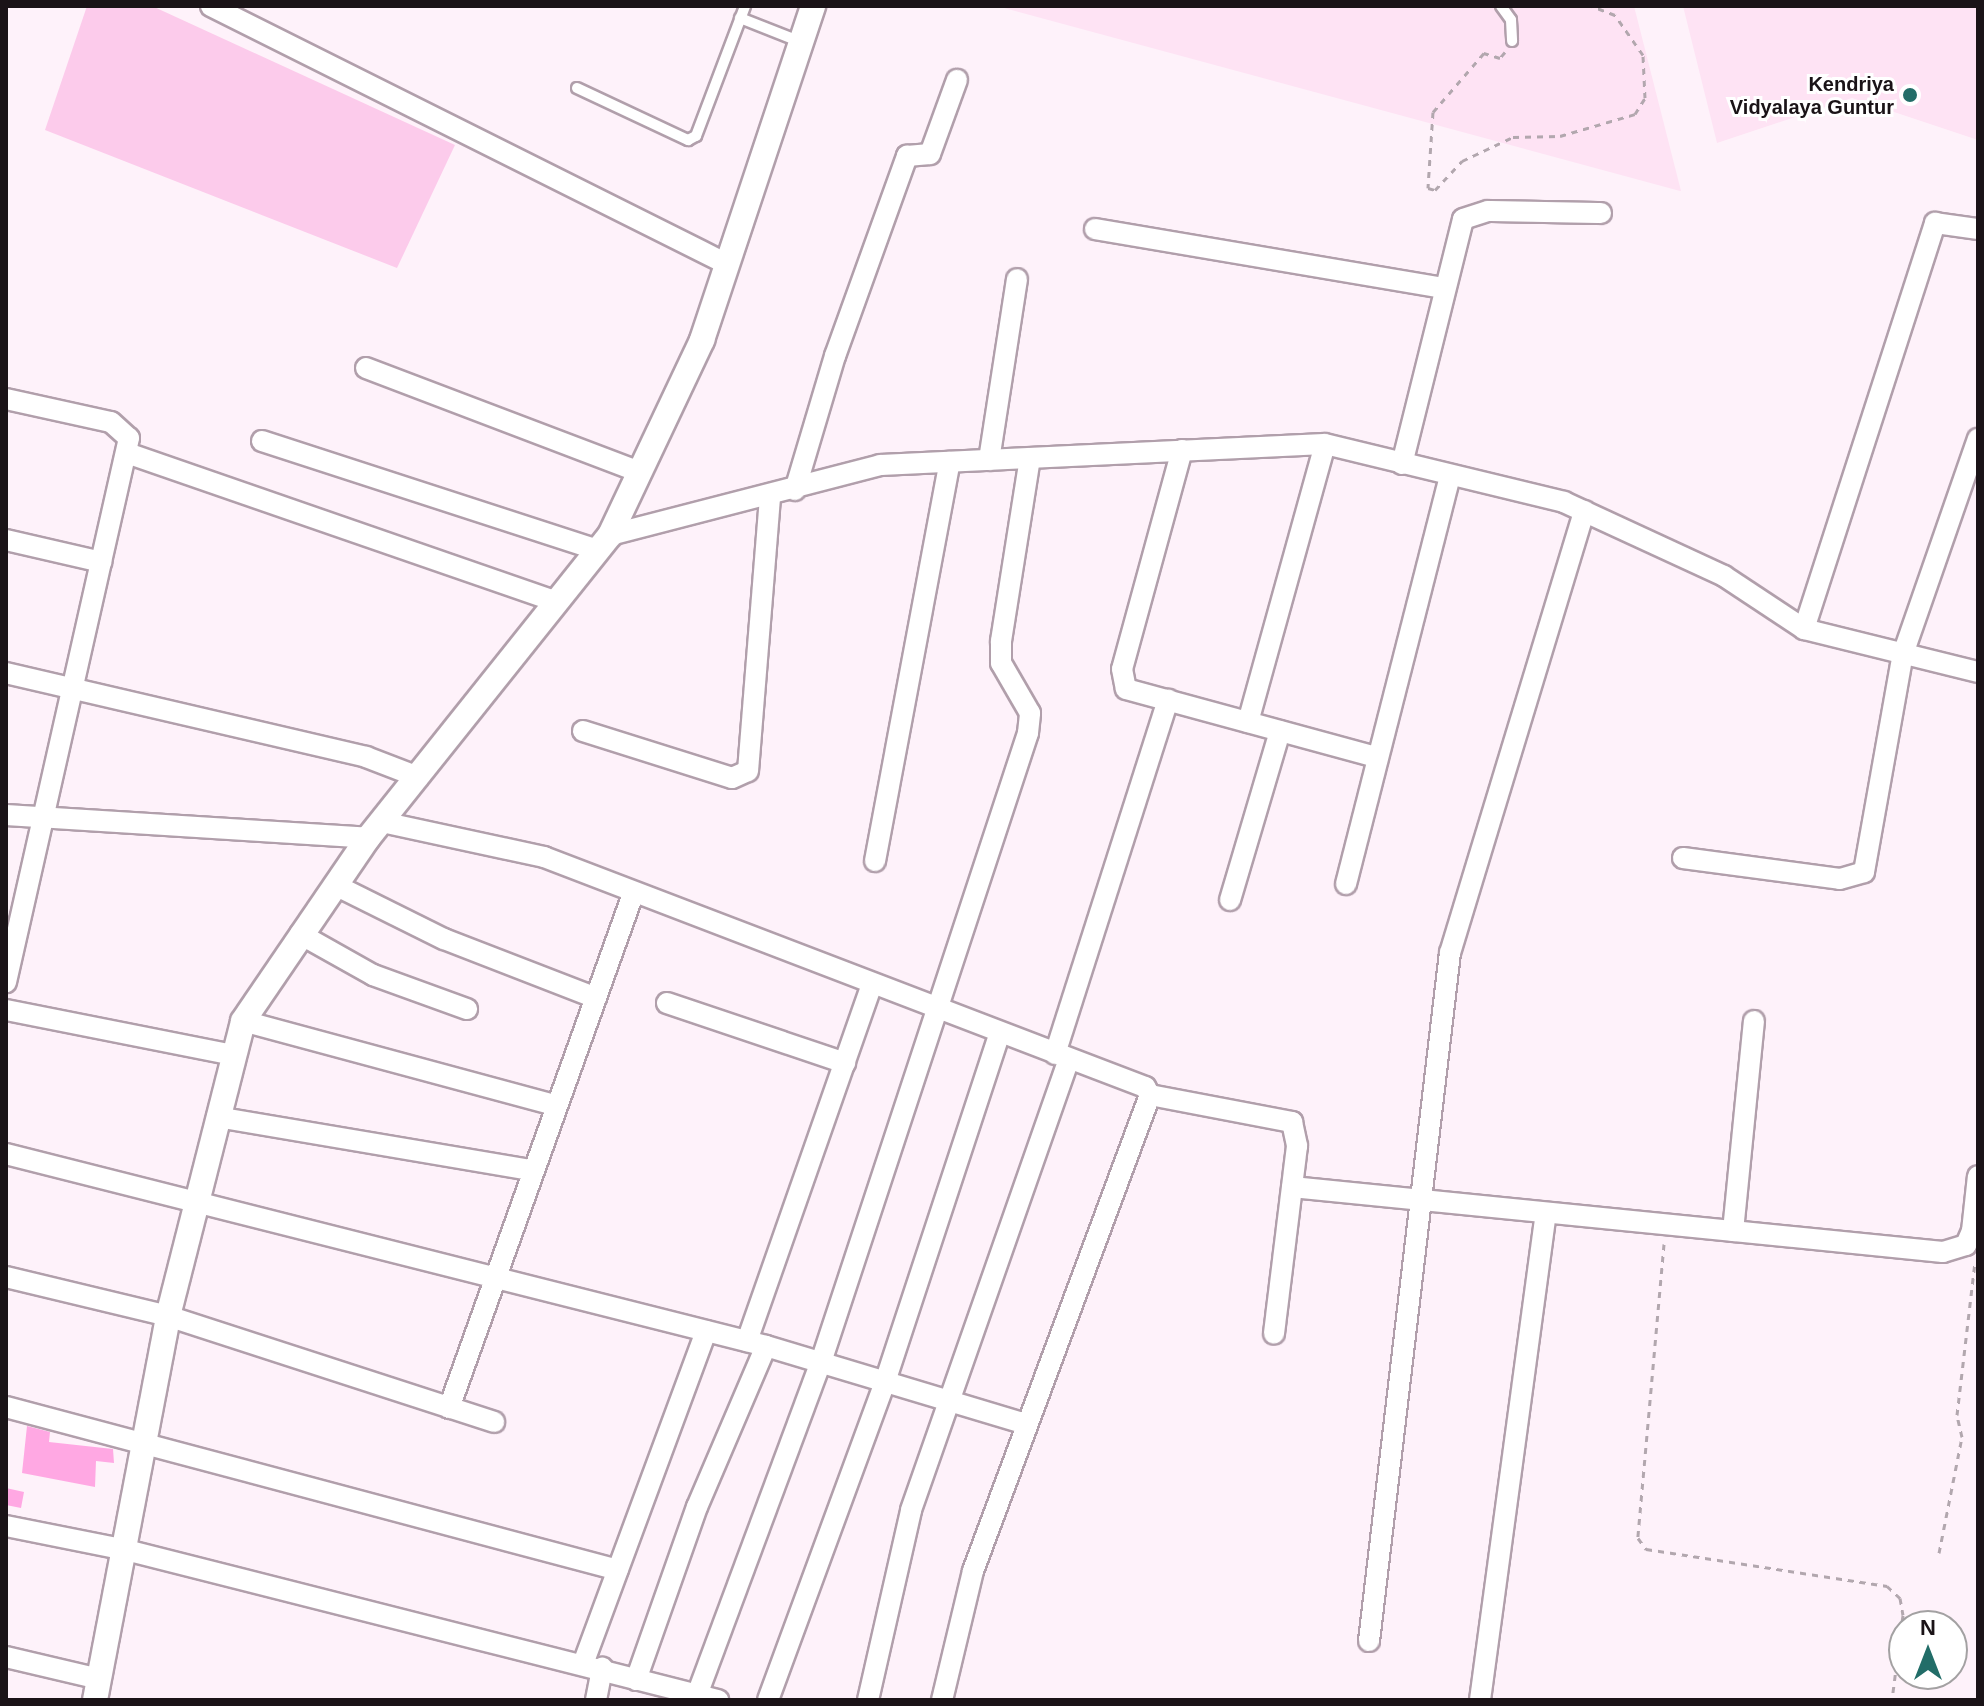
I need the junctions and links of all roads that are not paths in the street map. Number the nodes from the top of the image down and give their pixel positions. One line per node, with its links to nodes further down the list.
1 (211, 6): 13 (street)
2 (745, 6): 5 (lane)
3 (813, 6): 7 (street)
4 (1501, 6): 6 (lane)
5 (740, 18): 7 (lane); 9 (lane)
6 (1512, 41)
7 (801, 42): 13 (street)
8 (957, 80): 29 (street)
9 (577, 88)
10 (1601, 213): 15 (street)
11 (1095, 229): 15 (street)
12 (1978, 229): 36 (street)
13 (727, 264): 27 (street)
14 (1017, 279): 24 (street)
15 (1443, 288): 26 (street)
16 (366, 368): 27 (street)
17 (6, 399): 22 (street)
18 (1978, 439): 37 (street)
19 (262, 441): 33 (street)
20 (1325, 444): 21 (street); 26 (street); 42 (street)
21 (1182, 450): 23 (street); 41 (street)
22 (127, 453): 34 (street); 35 (street)
23 (1030, 458): 24 (street); 63 (street)
24 (989, 460): 25 (street)
25 (950, 462): 29 (street); 51 (street)
26 (1402, 464): 28 (street)
27 (640, 472): 33 (street)
28 (1450, 476): 31 (street); 45 (street)
29 (795, 490): 30 (street)
30 (770, 498): 33 (street); 43 (street)
31 (1584, 511): 36 (street); 78 (street)
32 (6, 540): 34 (street)
33 (604, 542): 35 (street)
34 (102, 562): 40 (street)
35 (557, 602): 46 (street)
36 (1804, 629): 37 (street)
37 (1903, 654): 38 (street); 50 (street)
38 (1978, 672)
39 (6, 673): 40 (street)
40 (73, 687): 46 (street); 48 (street)
41 (1168, 700): 42 (street); 68 (street)
42 (1248, 722): 44 (street)
43 (583, 731)
44 (1280, 731): 45 (street); 55 (street)
45 (1377, 757): 52 (street)
46 (418, 777): 49 (street)
47 (6, 815): 48 (street)
48 (43, 818): 49 (street); 57 (street)
49 (375, 830): 53 (street); 54 (street)
50 (1683, 858)
51 (875, 861)
52 (1346, 884)
53 (335, 885): 56 (street); 59 (street)
54 (633, 894): 58 (street); 59 (street)
55 (1230, 900)
56 (300, 934): 61 (street); 64 (street)
57 (6, 982)
58 (871, 986): 63 (street); 69 (street)
59 (596, 998): 71 (street)
60 (667, 1003): 69 (street)
61 (467, 1009)
62 (6, 1010): 67 (street)
63 (940, 1012): 66 (street); 87 (street)
64 (243, 1021): 67 (street); 71 (street)
65 (1754, 1021): 80 (street)
66 (1000, 1033): 68 (street); 88 (street)
67 (234, 1055): 72 (street)
68 (1062, 1056): 70 (street); 89 (street)
69 (845, 1063): 86 (street)
70 (1150, 1095): 76 (street); 93 (street)
71 (555, 1105): 74 (street)
72 (217, 1117): 74 (street); 77 (street)
73 (6, 1154): 77 (street)
74 (530, 1170): 81 (street)
75 (1978, 1176): 80 (street)
76 (1292, 1187): 78 (street); 85 (street)
77 (196, 1200): 81 (street); 83 (street)
78 (1422, 1200): 79 (street); 98 (street)
79 (1546, 1213): 80 (street); 110 (street)
80 (1733, 1231)
81 (495, 1275): 84 (street); 91 (street)
82 (6, 1277): 83 (street)
83 (168, 1316): 91 (street); 94 (street)
84 (706, 1331): 86 (street); 97 (street)
85 (1274, 1334)
86 (756, 1344): 87 (street); 101 (street)
87 (821, 1362): 88 (street); 104 (street)
88 (885, 1382): 89 (street); 107 (street)
89 (952, 1402): 93 (street); 108 (street)
90 (6, 1407): 94 (street)
91 (449, 1408): 92 (street)
92 (494, 1422)
93 (1026, 1424): 109 (street)
94 (147, 1440): 96 (street); 97 (street)
95 (6, 1526): 96 (street)
96 (126, 1550): 100 (street); 102 (street)
97 (618, 1570): 100 (street)
98 (1369, 1641)
99 (6, 1657): 102 (street)
100 (592, 1666): 101 (street); 105 (street)
101 (636, 1680): 103 (street)
102 (97, 1690)
103 (660, 1693): 104 (street)
104 (697, 1695): 106 (street)
105 (596, 1700)
106 (718, 1700)
107 (768, 1700)
108 (868, 1700)
109 (942, 1700)
110 (1480, 1700)

